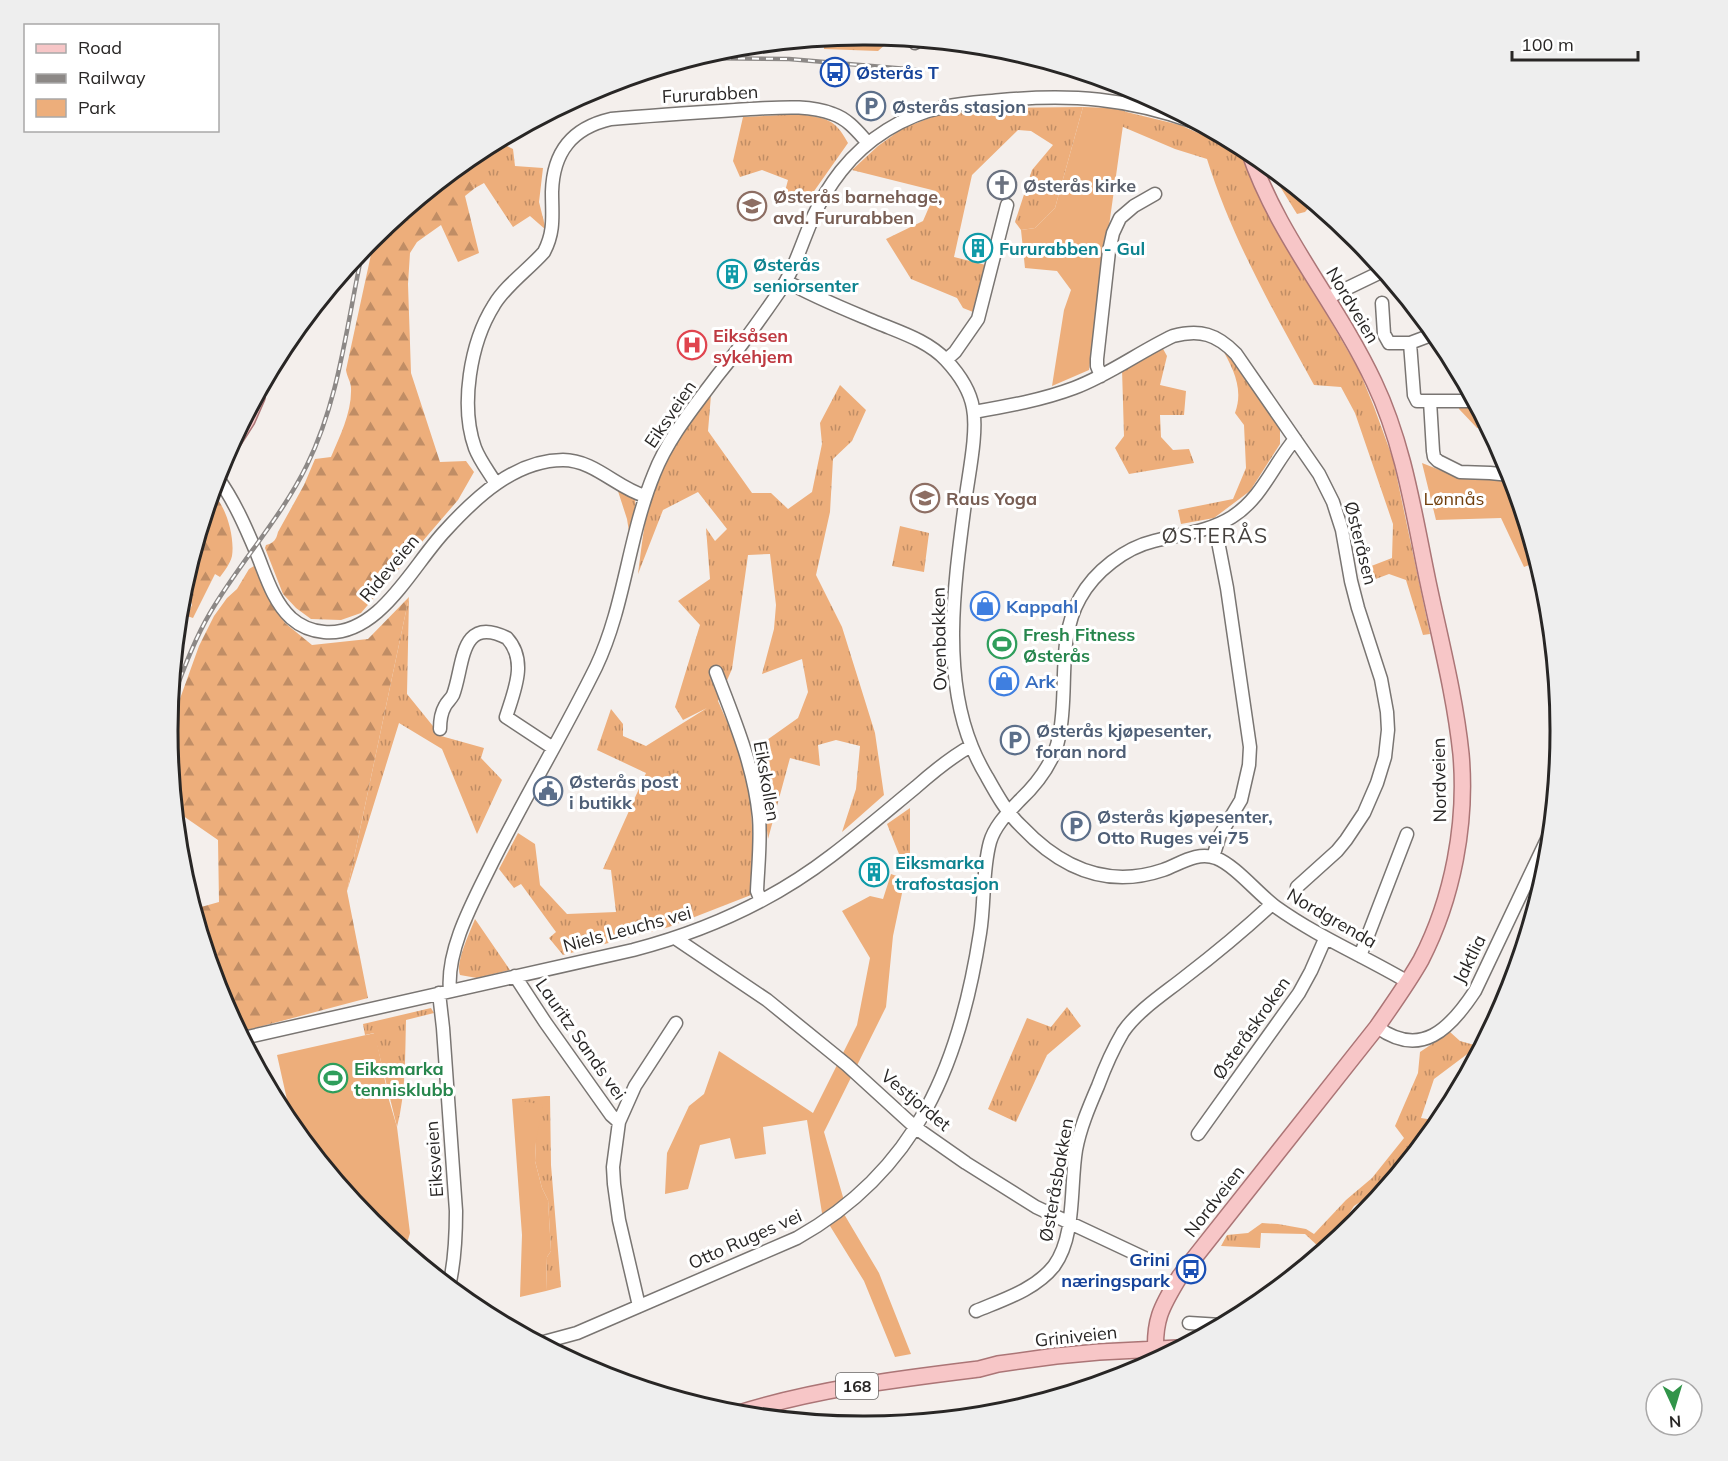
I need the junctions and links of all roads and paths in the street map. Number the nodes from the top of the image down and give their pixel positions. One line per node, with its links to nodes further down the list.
1 (1150, 108): 2 (street, Eiksveien)
2 (868, 143): 7 (street, Eiksveien); 19 (street, Fururabben)
3 (1256, 169): 8 (main road, Nordveien)
4 (1155, 194): 13 (street)
5 (1007, 205): 12 (street)
6 (1375, 275): 8 (street)
7 (786, 281): 12 (street, Ovenbakken); 21 (street, Eiksveien)
8 (1327, 298): 38 (main road, Nordveien)
9 (1382, 303): 11 (street)
10 (1425, 337): 11 (street)
11 (1410, 343): 14 (street)
12 (946, 360): 16 (street, Ovenbakken)
13 (1101, 376): 16 (street, Østeråsen); 17 (street, Østeråsen)
14 (1430, 401): 15 (street); 18 (street)
15 (1465, 401)
16 (974, 412): 25 (street, Ovenbakken)
17 (1295, 439): 22 (street, Otto Ruges vei); 31 (street, Østeråsen)
18 (1499, 474)
19 (496, 484): 20 (street, Rideveien); 21 (street, Rideveien)
20 (223, 488)
21 (645, 496): 26 (street, Eiksveien)
22 (1215, 526): 27 (street, Otto Ruges vei); 29 (street)
23 (716, 672): 32 (street, Eikskollen)
24 (440, 729): 26 (street)
25 (971, 746): 27 (street, Ovenbakken); 32 (street, Niels Leuchs vei)
26 (553, 748): 39 (street, Eiksveien)
27 (1008, 812): 29 (street, Ovenbakken); 44 (street, Otto Ruges vei)
28 (1407, 834): 36 (street)
29 (1213, 857): 33 (street, Nordgrenda)
30 (1536, 862): 41 (street, Jaktlia)
31 (1296, 887)
32 (761, 901): 34 (street, Niels Leuchs vei)
33 (1272, 904): 35 (street, Nordgrenda); 46 (street, Østeråsbakken)
34 (675, 938): 37 (street, Niels Leuchs vei); 44 (street, Vestjordet)
35 (1325, 939): 36 (street, Nordgrenda); 45 (street, Østeråskroken)
36 (1360, 956): 38 (street, Nordgrenda)
37 (515, 976): 39 (street, Niels Leuchs vei); 43 (street, Lauritz Sands vei)
38 (1408, 982): 41 (main road, Nordveien)
39 (445, 992): 42 (street, Niels Leuchs vei); 48 (street, Eiksveien)
40 (676, 1023): 43 (street, Lauritz Sands vei)
41 (1377, 1027): 54 (main road, Nordveien)
42 (250, 1036)
43 (619, 1122): 49 (street, Lauritz Sands vei)
44 (916, 1128): 46 (street, Vestjordet); 49 (street, Otto Ruges vei)
45 (1198, 1134)
46 (1068, 1224): 47 (street, Vestjordet); 50 (street, Østeråsbakken)
47 (1151, 1261)
48 (451, 1277)
49 (639, 1306): 53 (street, Otto Ruges vei)
50 (976, 1311)
51 (1189, 1323): 52 (street)
52 (1207, 1324)
53 (551, 1340)
54 (1156, 1350)
55 (1143, 1356): 56 (main road, Griniveien / 168)
56 (759, 1408)

